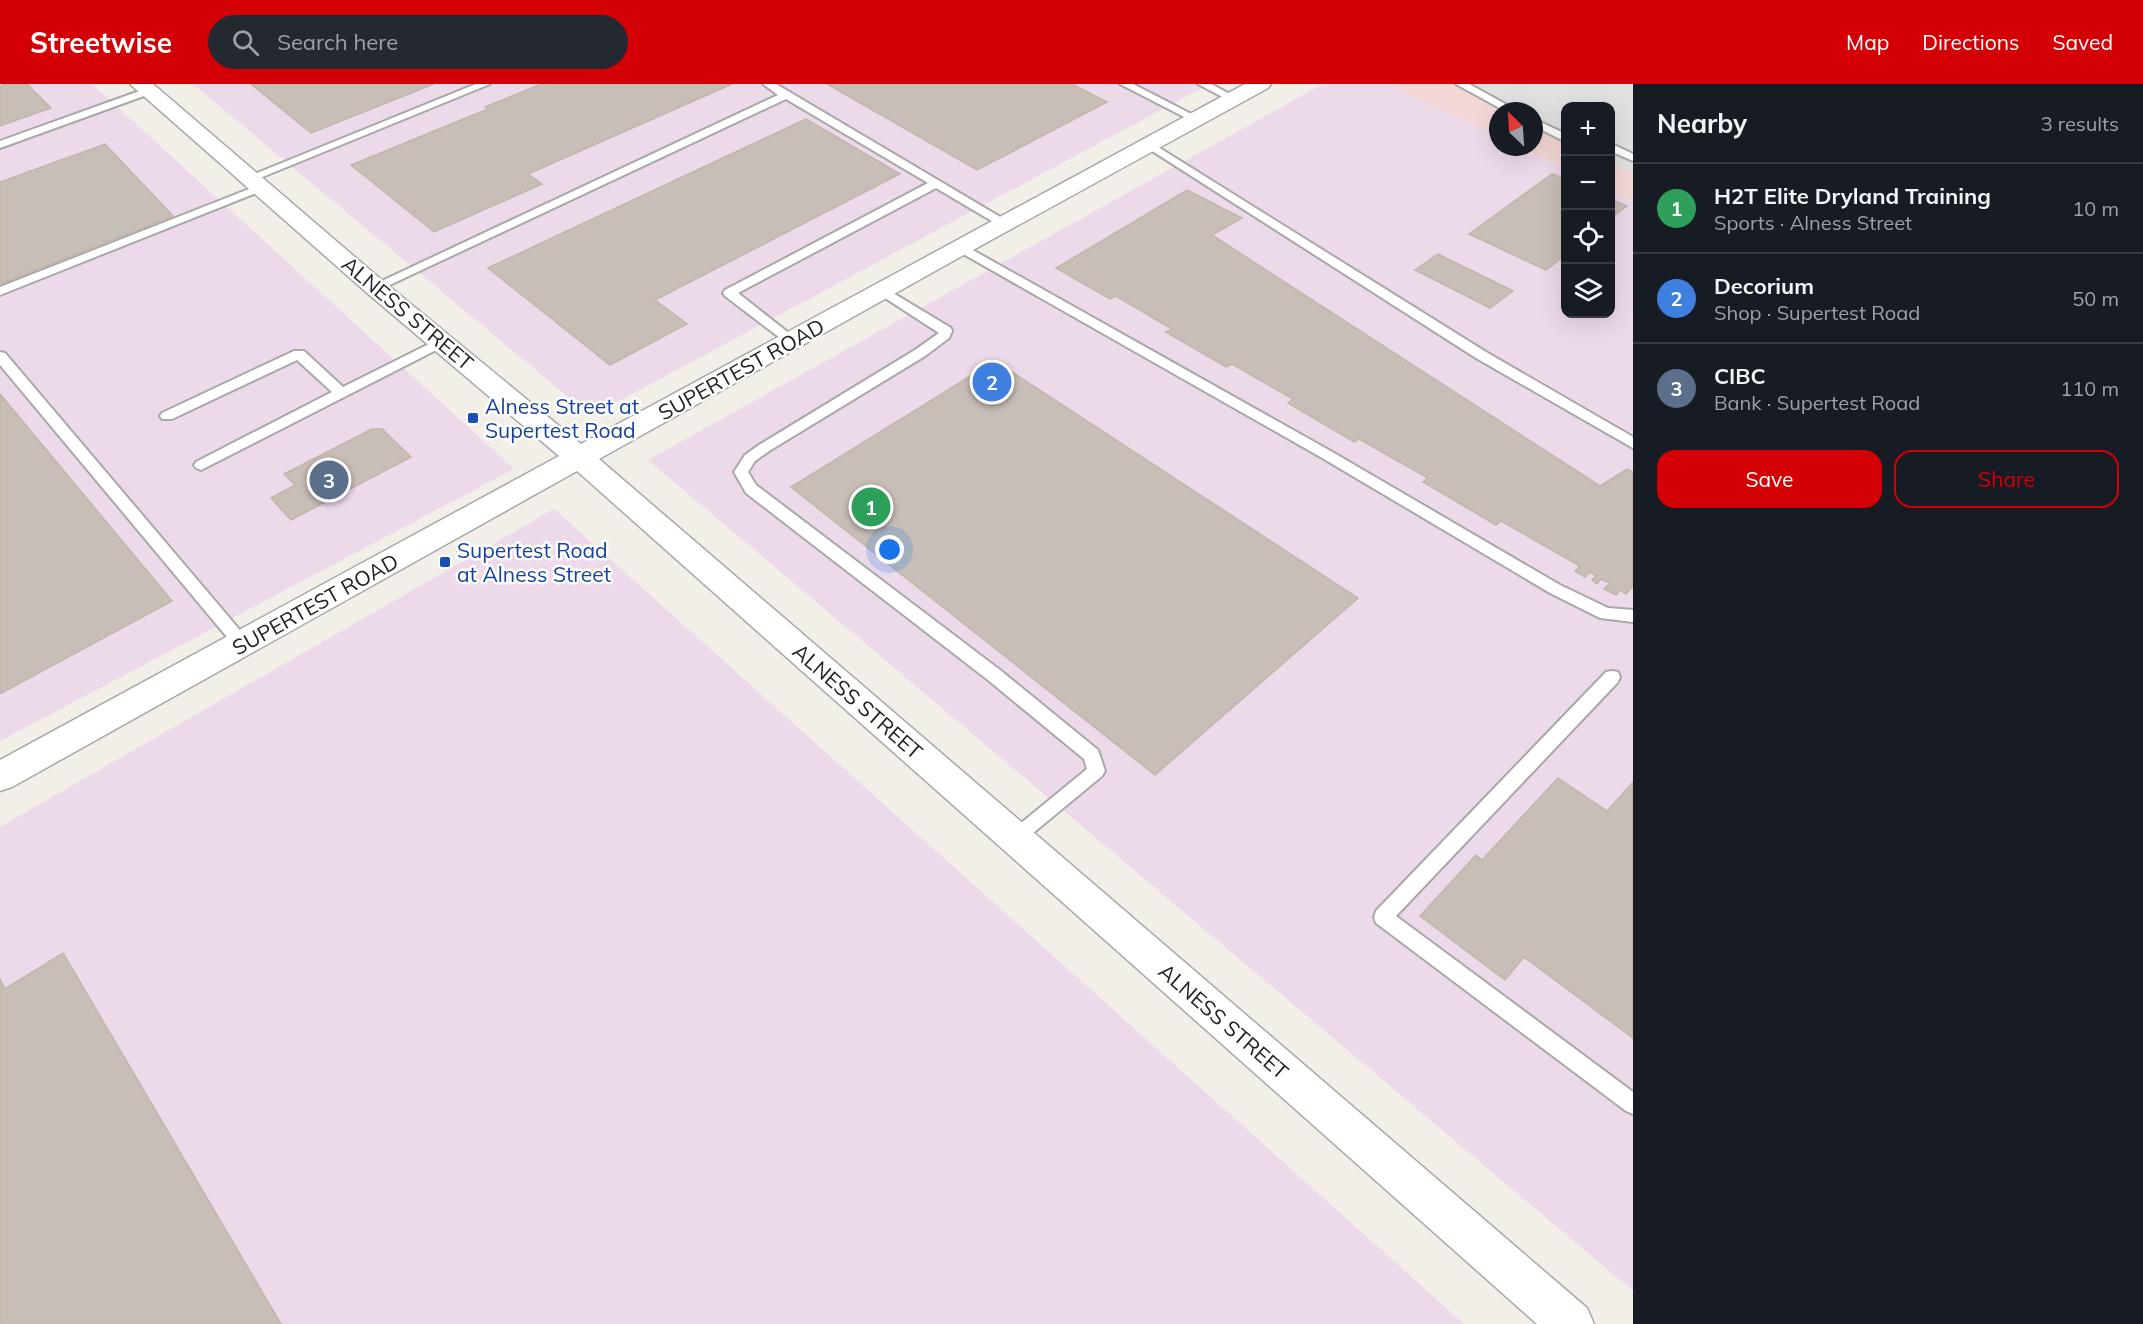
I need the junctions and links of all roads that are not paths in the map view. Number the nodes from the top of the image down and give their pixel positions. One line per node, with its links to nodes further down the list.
1 (485, 84): 18 (lane)
2 (768, 84): 8 (lane)
3 (1125, 84): 11 (lane)
4 (1203, 84): 9 (lane)
5 (1261, 84): 9 (street, SUPERTEST ROAD)
6 (1461, 84): 10 (lane)
7 (144, 88): 14 (lane); 18 (street, ALNESS STREET)
8 (786, 95): 19 (lane); 22 (lane)
9 (1234, 99): 11 (street, SUPERTEST ROAD)
10 (1496, 102)
11 (1196, 119): 15 (street, SUPERTEST ROAD)
12 (1543, 127): 13 (lane)
13 (1561, 136)
14 (0, 145)
15 (1150, 145): 20 (street, SUPERTEST ROAD); 30 (lane)
16 (1615, 148): 17 (lane)
17 (1633, 158)
18 (256, 182): 22 (street, ALNESS STREET); 23 (lane)
19 (936, 183): 20 (lane); 25 (lane)
20 (1006, 224): 21 (street, SUPERTEST ROAD)
21 (962, 248): 24 (street, SUPERTEST ROAD); 33 (lane)
22 (375, 287): 26 (street, ALNESS STREET)
23 (0, 291)
24 (883, 291): 25 (street, SUPERTEST ROAD); 37 (lane)
25 (793, 341): 31 (street, SUPERTEST ROAD)
26 (441, 342): 28 (lane); 31 (street, ALNESS STREET)
27 (0, 356): 34 (lane)
28 (341, 393): 29 (lane); 32 (lane)
29 (167, 416)
30 (1633, 443)
31 (579, 457): 34 (street, SUPERTEST ROAD); 37 (street, ALNESS STREET)
32 (201, 465)
33 (1633, 616)
34 (243, 645): 36 (street, SUPERTEST ROAD)
35 (1612, 677): 38 (lane)
36 (0, 777)
37 (1015, 838): 39 (street, ALNESS STREET)
38 (1633, 1104)
39 (1571, 1324)

